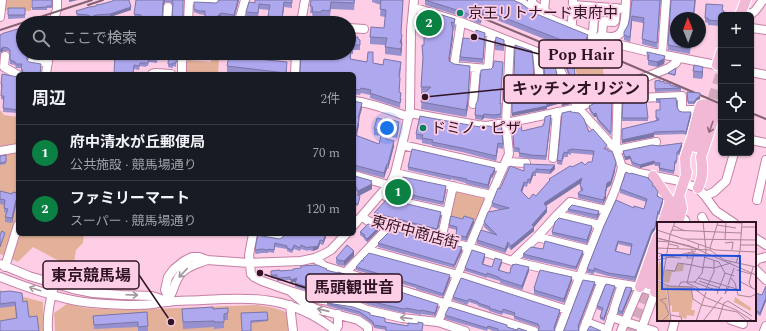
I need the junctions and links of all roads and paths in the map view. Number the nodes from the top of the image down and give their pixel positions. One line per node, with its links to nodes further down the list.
1 (2, 0): 33 (street)
2 (57, 0): 28 (street)
3 (189, 0): 15 (street); 30 (street)
4 (244, 0): 31 (street)
5 (305, 0): 32 (street)
6 (518, 0): 16 (street)
7 (536, 0): 23 (street)
8 (545, 0): 23 (street)
9 (626, 0): 22 (street)
10 (666, 0): 45 (street)
11 (739, 0): 24 (main road)
12 (746, 0): 25 (main road)
13 (752, 0): 26 (main road)
14 (763, 0): 27 (street)
15 (214, 2)
16 (529, 2): 23 (street); 45 (street)
17 (573, 3): 20 (street); 35 (street)
18 (413, 4): 34 (street); 69 (street)
19 (168, 7): 29 (street)
20 (595, 7): 21 (street); 40 (street)
21 (616, 8): 22 (street); 42 (street)
22 (625, 9): 42 (street)
23 (542, 10): 35 (street)
24 (735, 12)
25 (745, 12)
26 (746, 12)
27 (753, 12)
28 (55, 16)
29 (167, 16)
30 (188, 16)
31 (240, 16)
32 (302, 16)
33 (0, 17)
34 (461, 22): 41 (street); 54 (street)
35 (572, 23): 40 (street)
36 (356, 28): 38 (street)
37 (754, 28): 39 (street)
38 (364, 29)
39 (766, 30)
40 (593, 31): 42 (street)
41 (491, 34): 43 (street); 54 (street)
42 (602, 35)
43 (510, 42): 44 (street); 62 (street)
44 (537, 52): 62 (street); 66 (street)
45 (662, 54): 47 (street)
46 (5, 56): 59 (street)
47 (678, 58): 53 (street); 61 (street)
48 (48, 60): 52 (street)
49 (182, 60): 56 (street)
50 (296, 60): 57 (street)
51 (32, 61): 52 (street)
52 (48, 63): 55 (street)
53 (718, 66)
54 (476, 68): 65 (street)
55 (46, 72)
56 (182, 72)
57 (296, 72)
58 (754, 73): 60 (street)
59 (16, 74)
60 (766, 76)
61 (618, 89): 63 (street); 66 (street)
62 (507, 90): 70 (street)
63 (618, 99): 67 (street); 76 (street)
64 (356, 102): 69 (street)
65 (473, 104)
66 (578, 108): 68 (street); 76 (street)
67 (703, 111): 87 (main road); 90 (main road, one-way to 90)
68 (557, 112): 70 (street); 79 (street)
69 (409, 115): 70 (street); 74 (street)
70 (506, 123): 82 (street)
71 (754, 141): 73 (street)
72 (656, 142): 76 (street)
73 (766, 143)
74 (402, 145): 82 (street); 84 (street)
75 (16, 148): 77 (street)
76 (616, 150): 83 (street)
77 (0, 151)
78 (733, 156): 94 (street)
79 (554, 158)
80 (766, 160): 95 (street)
81 (526, 163): 82 (street)
82 (505, 165): 92 (street)
83 (622, 167): 86 (street); 96 (street)
84 (395, 173): 88 (street); 89 (street)
85 (356, 176): 88 (street)
86 (653, 176): 87 (street); 101 (main road)
87 (685, 180): 90 (street); 93 (main road)
88 (388, 186): 91 (street)
89 (453, 186): 92 (street); 97 (street)
90 (698, 188): 94 (street)
91 (382, 193): 97 (street); 99 (street)
92 (491, 195): 115 (street)
93 (680, 195): 100 (main road); 102 (main road)
94 (705, 196): 103 (street)
95 (757, 200)
96 (606, 210): 98 (street); 105 (street)
97 (447, 212): 112 (street)
98 (557, 215): 105 (street); 110 (street)
99 (362, 216): 104 (street); 106 (street, 東府中商店街)
100 (682, 221)
101 (663, 222)
102 (670, 222)
103 (732, 222)
104 (356, 223)
105 (600, 225): 117 (street)
106 (389, 228): 112 (street, 東府中商店街); 116 (street)
107 (16, 230): 124 (street)
108 (253, 236): 123 (street)
109 (344, 236): 119 (street)
110 (536, 237): 117 (street); 120 (street)
111 (756, 239): 114 (street)
112 (441, 240): 115 (street, 東府中商店街)
113 (657, 245): 134 (main road)
114 (766, 245)
115 (469, 247): 120 (street, 東府中商店街); 127 (street)
116 (368, 250): 126 (street); 127 (street)
117 (590, 250): 129 (street)
118 (766, 257): 121 (street)
119 (316, 258): 123 (street); 126 (street)
120 (512, 261): 129 (street, 東府中商店街)
121 (756, 261)
122 (657, 263): 134 (main road)
123 (249, 264): 136 (street); 138 (street)
124 (3, 266): 132 (street)
125 (756, 270): 130 (street)
126 (346, 272): 139 (street)
127 (458, 275): 139 (street); 142 (street)
128 (0, 277): 137 (street, one-way to 128)
129 (580, 277): 131 (street, 東府中商店街); 142 (street)
130 (766, 280)
131 (602, 281): 133 (street, 東府中商店街); 147 (street)
132 (55, 284): 135 (street); 137 (street)
133 (622, 284): 134 (street, 東府中商店街); 144 (street)
134 (652, 288): 148 (street); 151 (street)
135 (84, 291): 138 (street, one-way to 138); 140 (street)
136 (290, 291): 143 (street, one-way to 136); 146 (street, one-way to 136)
137 (52, 295): 140 (street); 152 (street)
138 (169, 300): 140 (street); 141 (street)
139 (446, 303): 146 (street); 157 (street)
140 (127, 305)
141 (290, 305): 153 (street); 154 (street)
142 (567, 310): 158 (street)
143 (338, 314): 154 (street); 155 (street)
144 (611, 317): 148 (street); 160 (street)
145 (675, 321): 163 (street)
146 (438, 322): 156 (street)
147 (586, 322): 159 (street); 160 (street)
148 (626, 322): 151 (street); 161 (street)
149 (740, 324): 164 (street)
150 (766, 326): 165 (street)
151 (642, 329): 162 (street)
152 (48, 331)
153 (293, 331)
154 (336, 331)
155 (368, 331)
156 (465, 331)
157 (534, 331)
158 (559, 331)
159 (583, 331)
160 (607, 331)
161 (621, 331)
162 (654, 331)
163 (672, 331)
164 (735, 331)
165 (764, 331)

